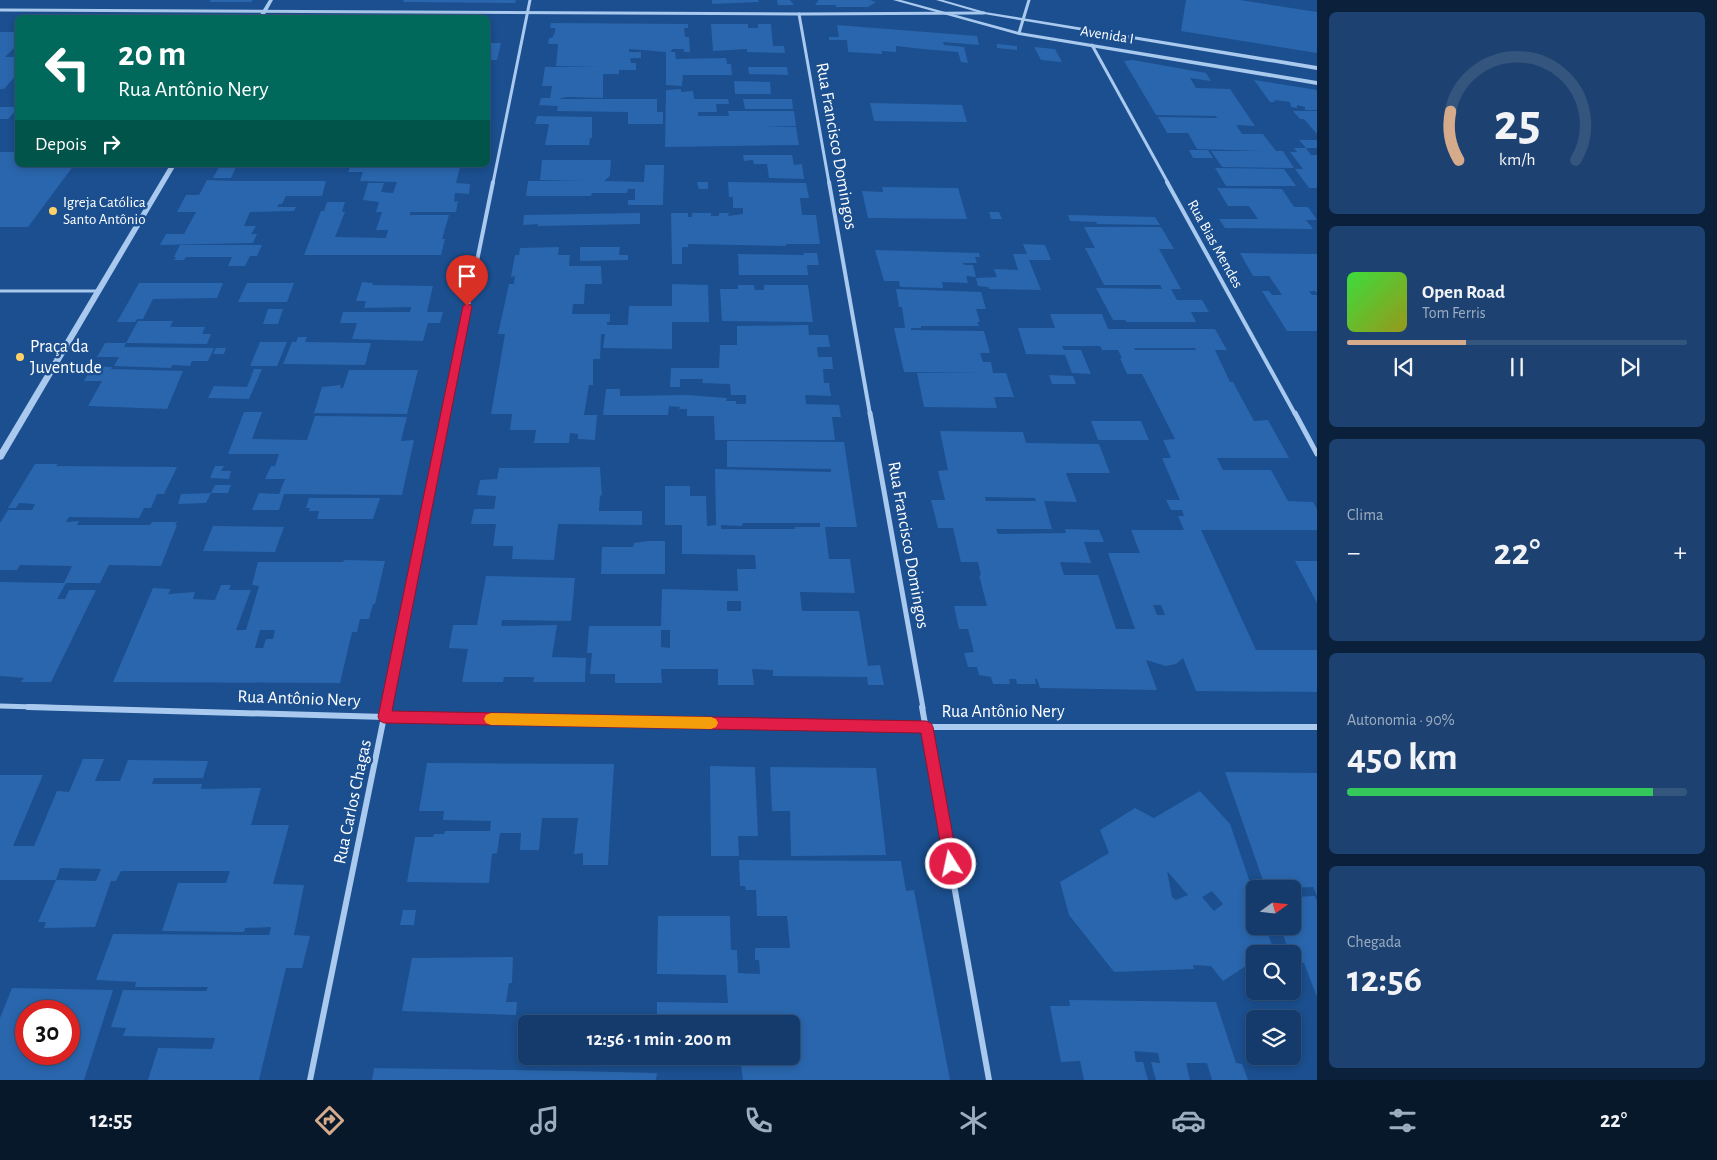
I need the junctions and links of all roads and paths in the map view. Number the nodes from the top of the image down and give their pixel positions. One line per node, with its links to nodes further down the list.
1 (271, 0): 7 (street)
2 (530, 0): 8 (street, Rua Carlos Chagas)
3 (895, 0): 9 (street, Avenida I)
4 (938, 0): 10 (street, Avenida I)
5 (1029, 0): 13 (street)
6 (0, 10): 7 (street)
7 (264, 10): 8 (street); 12 (street)
8 (526, 13): 11 (street); 26 (street, Rua Carlos Chagas)
9 (943, 13): 10 (street); 11 (street); 15 (street, Avenida I)
10 (984, 13): 13 (street, Avenida I)
11 (799, 14): 27 (street, Rua Francisco Domingos)
12 (262, 15)
13 (1023, 19): 14 (street, Avenida I); 15 (street)
14 (1070, 27): 16 (street); 18 (street, Avenida I)
15 (1019, 33): 16 (street, Avenida I)
16 (1065, 41): 17 (street, Avenida I)
17 (1092, 45): 19 (street, Avenida I); 23 (street, Rua Bias Mendes)
18 (1317, 68)
19 (1317, 83)
20 (172, 167): 22 (street)
21 (0, 291): 22 (lane)
22 (98, 291): 24 (street)
23 (1317, 454)
24 (0, 457)
25 (0, 706): 26 (street, Rua Antônio Nery)
26 (384, 717): 27 (street, Rua Antônio Nery); 29 (street, Rua Carlos Chagas)
27 (926, 727): 28 (street, Rua Antônio Nery); 30 (street, Rua Francisco Domingos)
28 (1317, 727)
29 (310, 1080)
30 (989, 1080)

